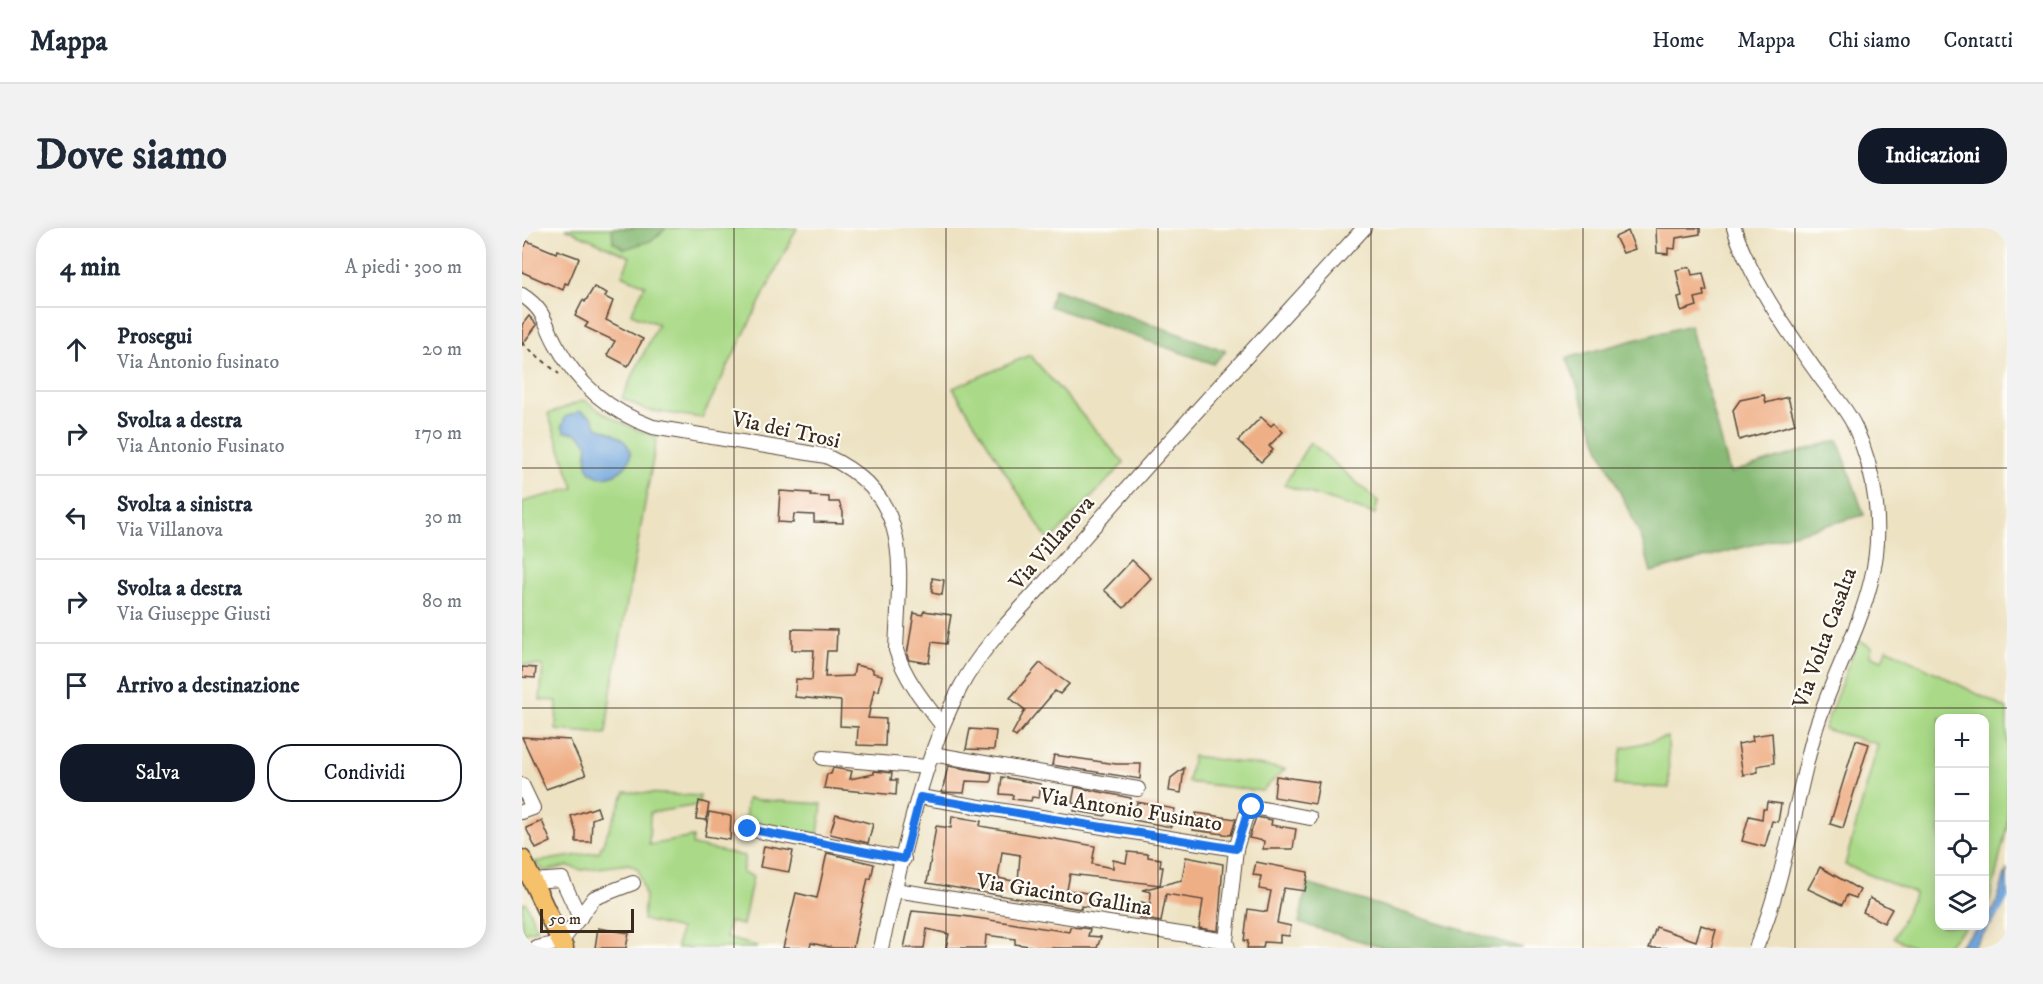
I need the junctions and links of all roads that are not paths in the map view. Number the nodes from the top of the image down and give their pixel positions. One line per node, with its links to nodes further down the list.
1 (1364, 228): 4 (street, Via Villanova)
2 (1734, 228): 24 (street, Via Volta Casalta)
3 (522, 295): 4 (street, Via dei Trosi)
4 (942, 725): 6 (street, Via Villanova)
5 (823, 758): 6 (street)
6 (929, 760): 8 (street); 9 (street, Via Villanova)
7 (522, 785): 10 (street)
8 (1138, 789)
9 (920, 797): 13 (street, Via Antonio Fusinato); 15 (street, Via Villanova)
10 (522, 812)
11 (1310, 818): 13 (street, Via Antonio Fusinato)
12 (748, 829): 15 (street)
13 (1236, 849): 20 (street, Via Antonio Fusinato)
14 (522, 859): 16 (main road)
15 (904, 859): 18 (street, Via Villanova)
16 (532, 880): 19 (street); 21 (main road)
17 (633, 883): 19 (street)
18 (895, 890): 20 (street, Via Giacinto Gallina); 23 (street, Via Villanova)
19 (580, 918): 21 (street)
20 (1227, 944)
21 (562, 945): 22 (street)
22 (537, 948)
23 (881, 948)
24 (1756, 948)

